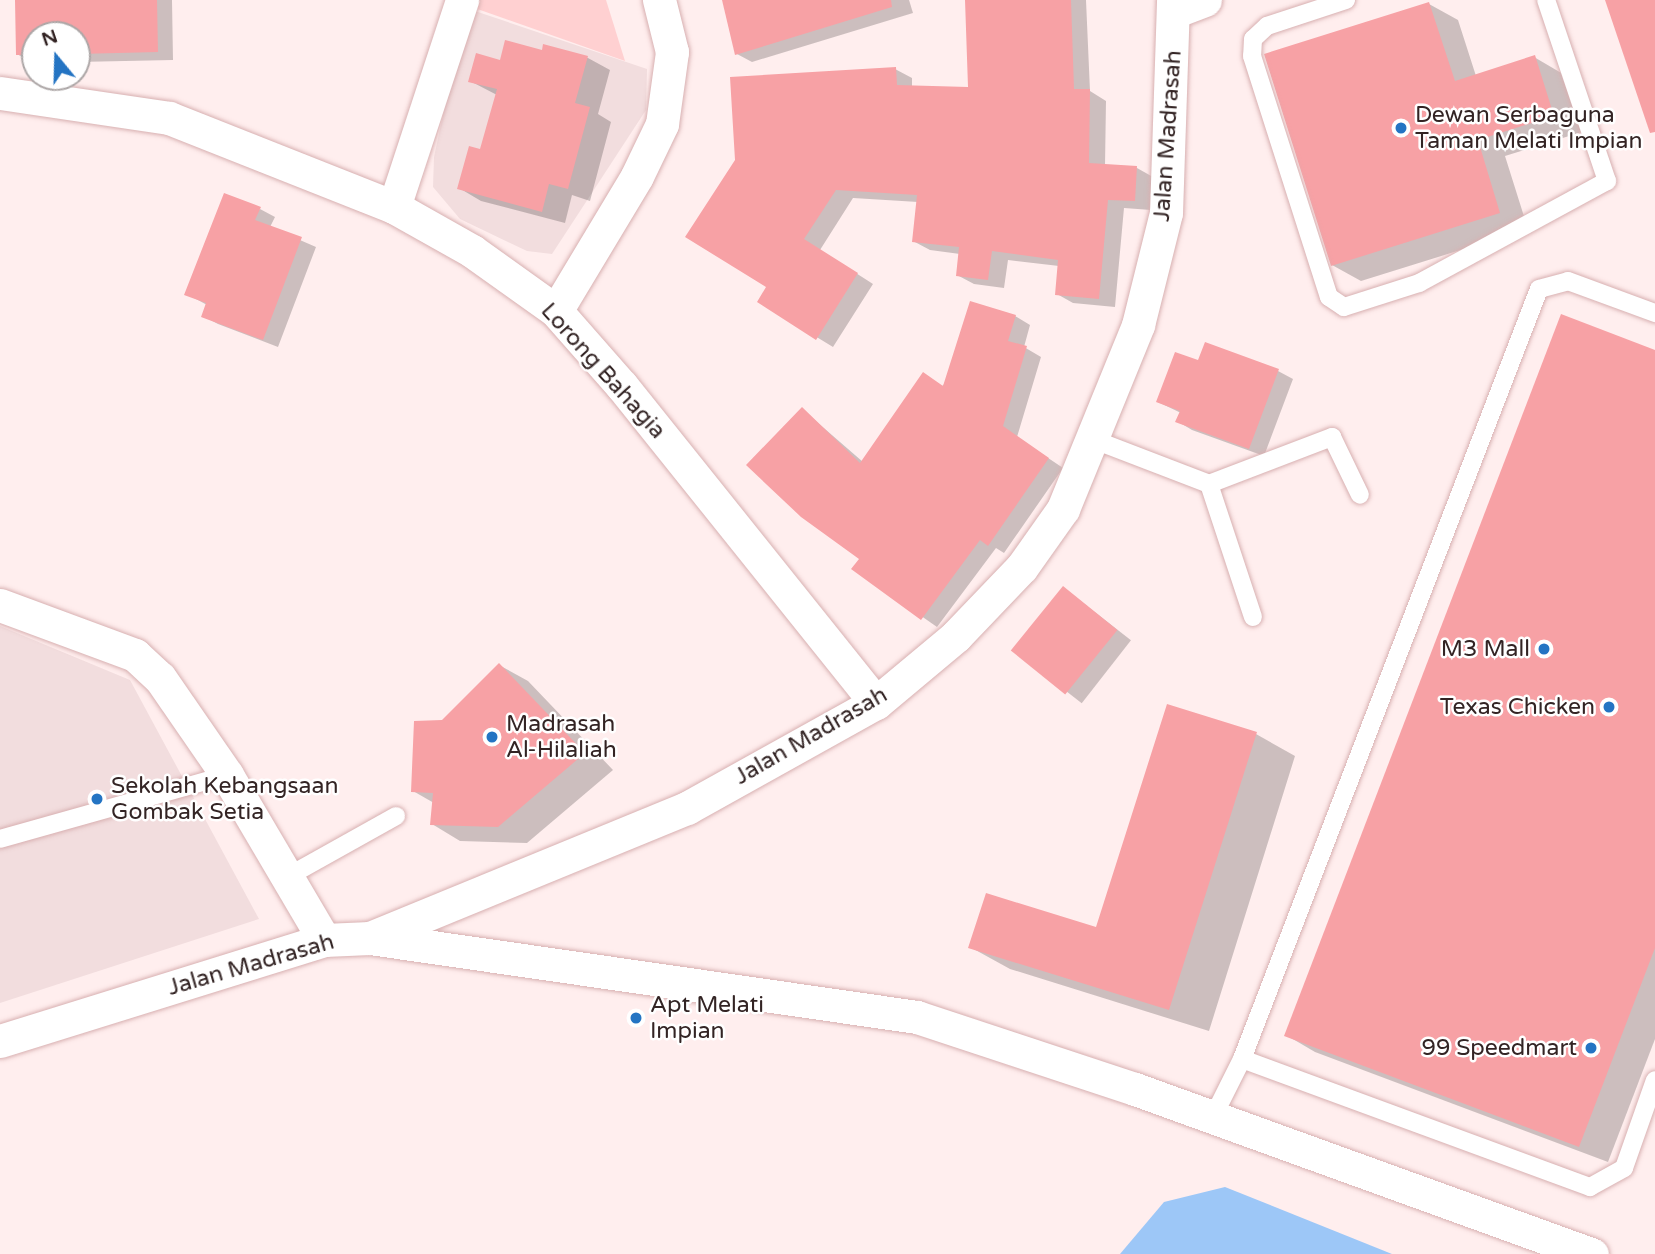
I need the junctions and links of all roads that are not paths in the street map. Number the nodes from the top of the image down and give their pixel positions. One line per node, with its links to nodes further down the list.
1 (462, 0): 7 (street)
2 (659, 0): 8 (street)
3 (1346, 0): 4 (lane)
4 (1546, 0)
5 (1185, 4): 10 (street, Jalan Madrasah)
6 (0, 93): 7 (street, Lorong Bahagia)
7 (394, 207): 8 (street, Lorong Bahagia)
8 (556, 311): 15 (street, Lorong Bahagia)
9 (1655, 313): 23 (lane)
10 (1092, 439): 11 (lane); 15 (street, Jalan Madrasah)
11 (1209, 484): 12 (lane); 14 (lane)
12 (1360, 495)
13 (0, 605): 16 (street)
14 (1253, 617)
15 (876, 703): 20 (street, Jalan Madrasah)
16 (227, 775): 18 (lane); 19 (street)
17 (396, 816): 19 (lane)
18 (0, 839)
19 (287, 877): 21 (street)
20 (370, 938): 21 (street, Jalan Madrasah); 25 (street)
21 (324, 940): 22 (street, Jalan Madrasah)
22 (0, 1041)
23 (1242, 1059): 24 (lane); 25 (lane)
24 (1655, 1080)
25 (1213, 1117): 26 (street)
26 (1592, 1254)

